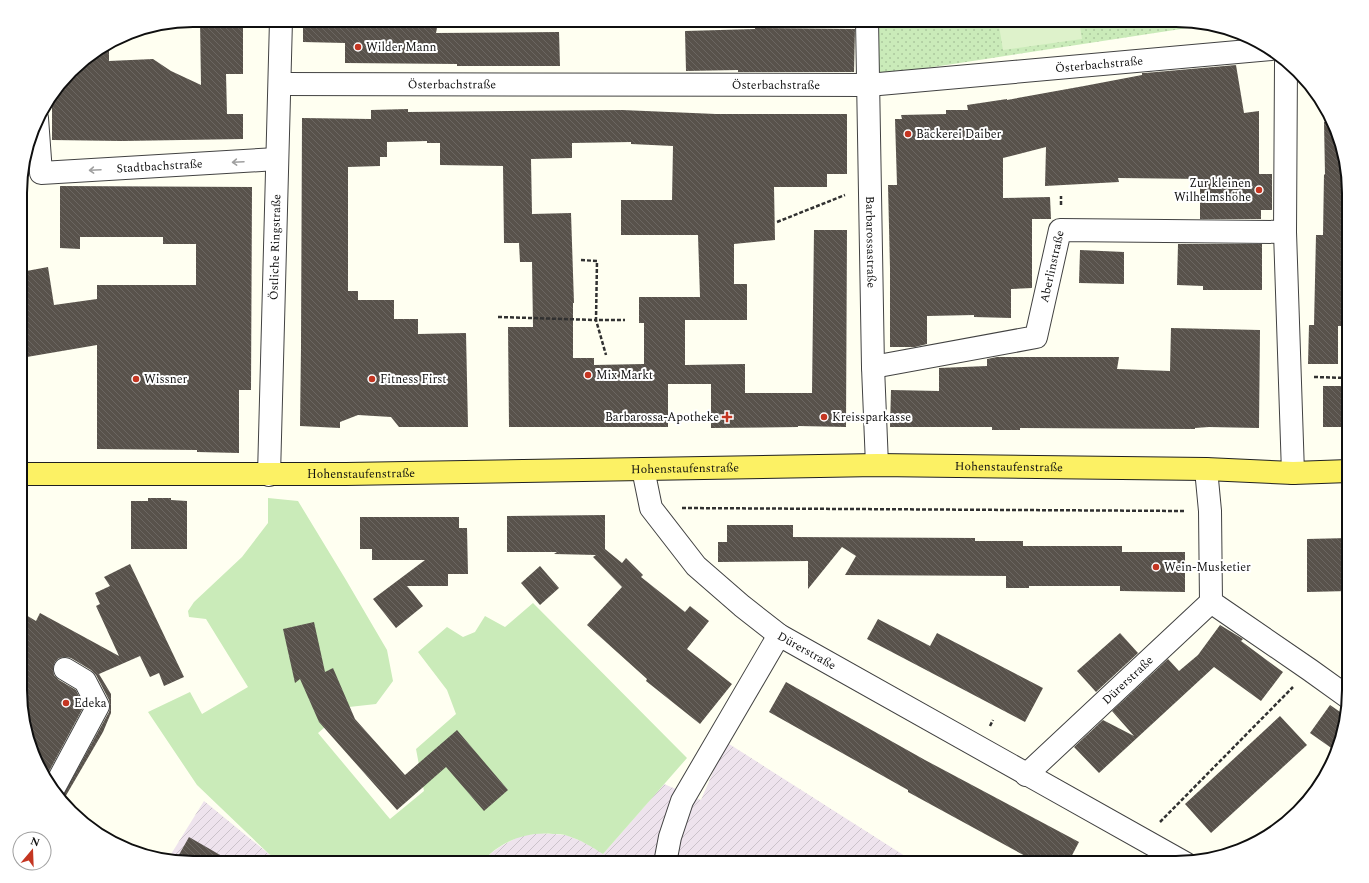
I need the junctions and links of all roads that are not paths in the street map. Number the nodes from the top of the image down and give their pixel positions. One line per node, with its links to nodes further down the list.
1 (281, 27): 5 (street, Östliche Ringstraße)
2 (867, 27): 6 (street, Barbarossastraße)
3 (1261, 50): 6 (street, Österbachstraße)
4 (1286, 68): 9 (street)
5 (280, 84): 6 (street, Österbachstraße); 8 (street, Östliche Ringstraße)
6 (868, 85): 10 (street, Barbarossastraße)
7 (38, 134): 8 (street, Stadtbachstraße, one-way to 7)
8 (277, 160): 17 (street, Östliche Ringstraße)
9 (1285, 232): 10 (street, Aberlinstraße); 15 (street)
10 (873, 367): 11 (street, Barbarossastraße)
11 (877, 465): 12 (main road, Hohenstaufenstraße); 13 (main road, Hohenstaufenstraße)
12 (643, 469): 17 (main road, Hohenstaufenstraße); 19 (street, Dürerstraße)
13 (1206, 469): 15 (main road, Hohenstaufenstraße); 18 (street)
14 (1342, 471): 15 (main road, Hohenstaufenstraße)
15 (1293, 473)
16 (27, 474): 17 (main road, Hohenstaufenstraße)
17 (269, 474)
18 (1211, 602): 21 (street); 22 (street, Dürerstraße)
19 (780, 635): 22 (street, Dürerstraße); 24 (street)
20 (64, 669): 23 (street)
21 (1342, 693)
22 (1026, 775): 25 (street, Dürerstraße)
23 (56, 784)
24 (666, 856)
25 (1173, 856)

